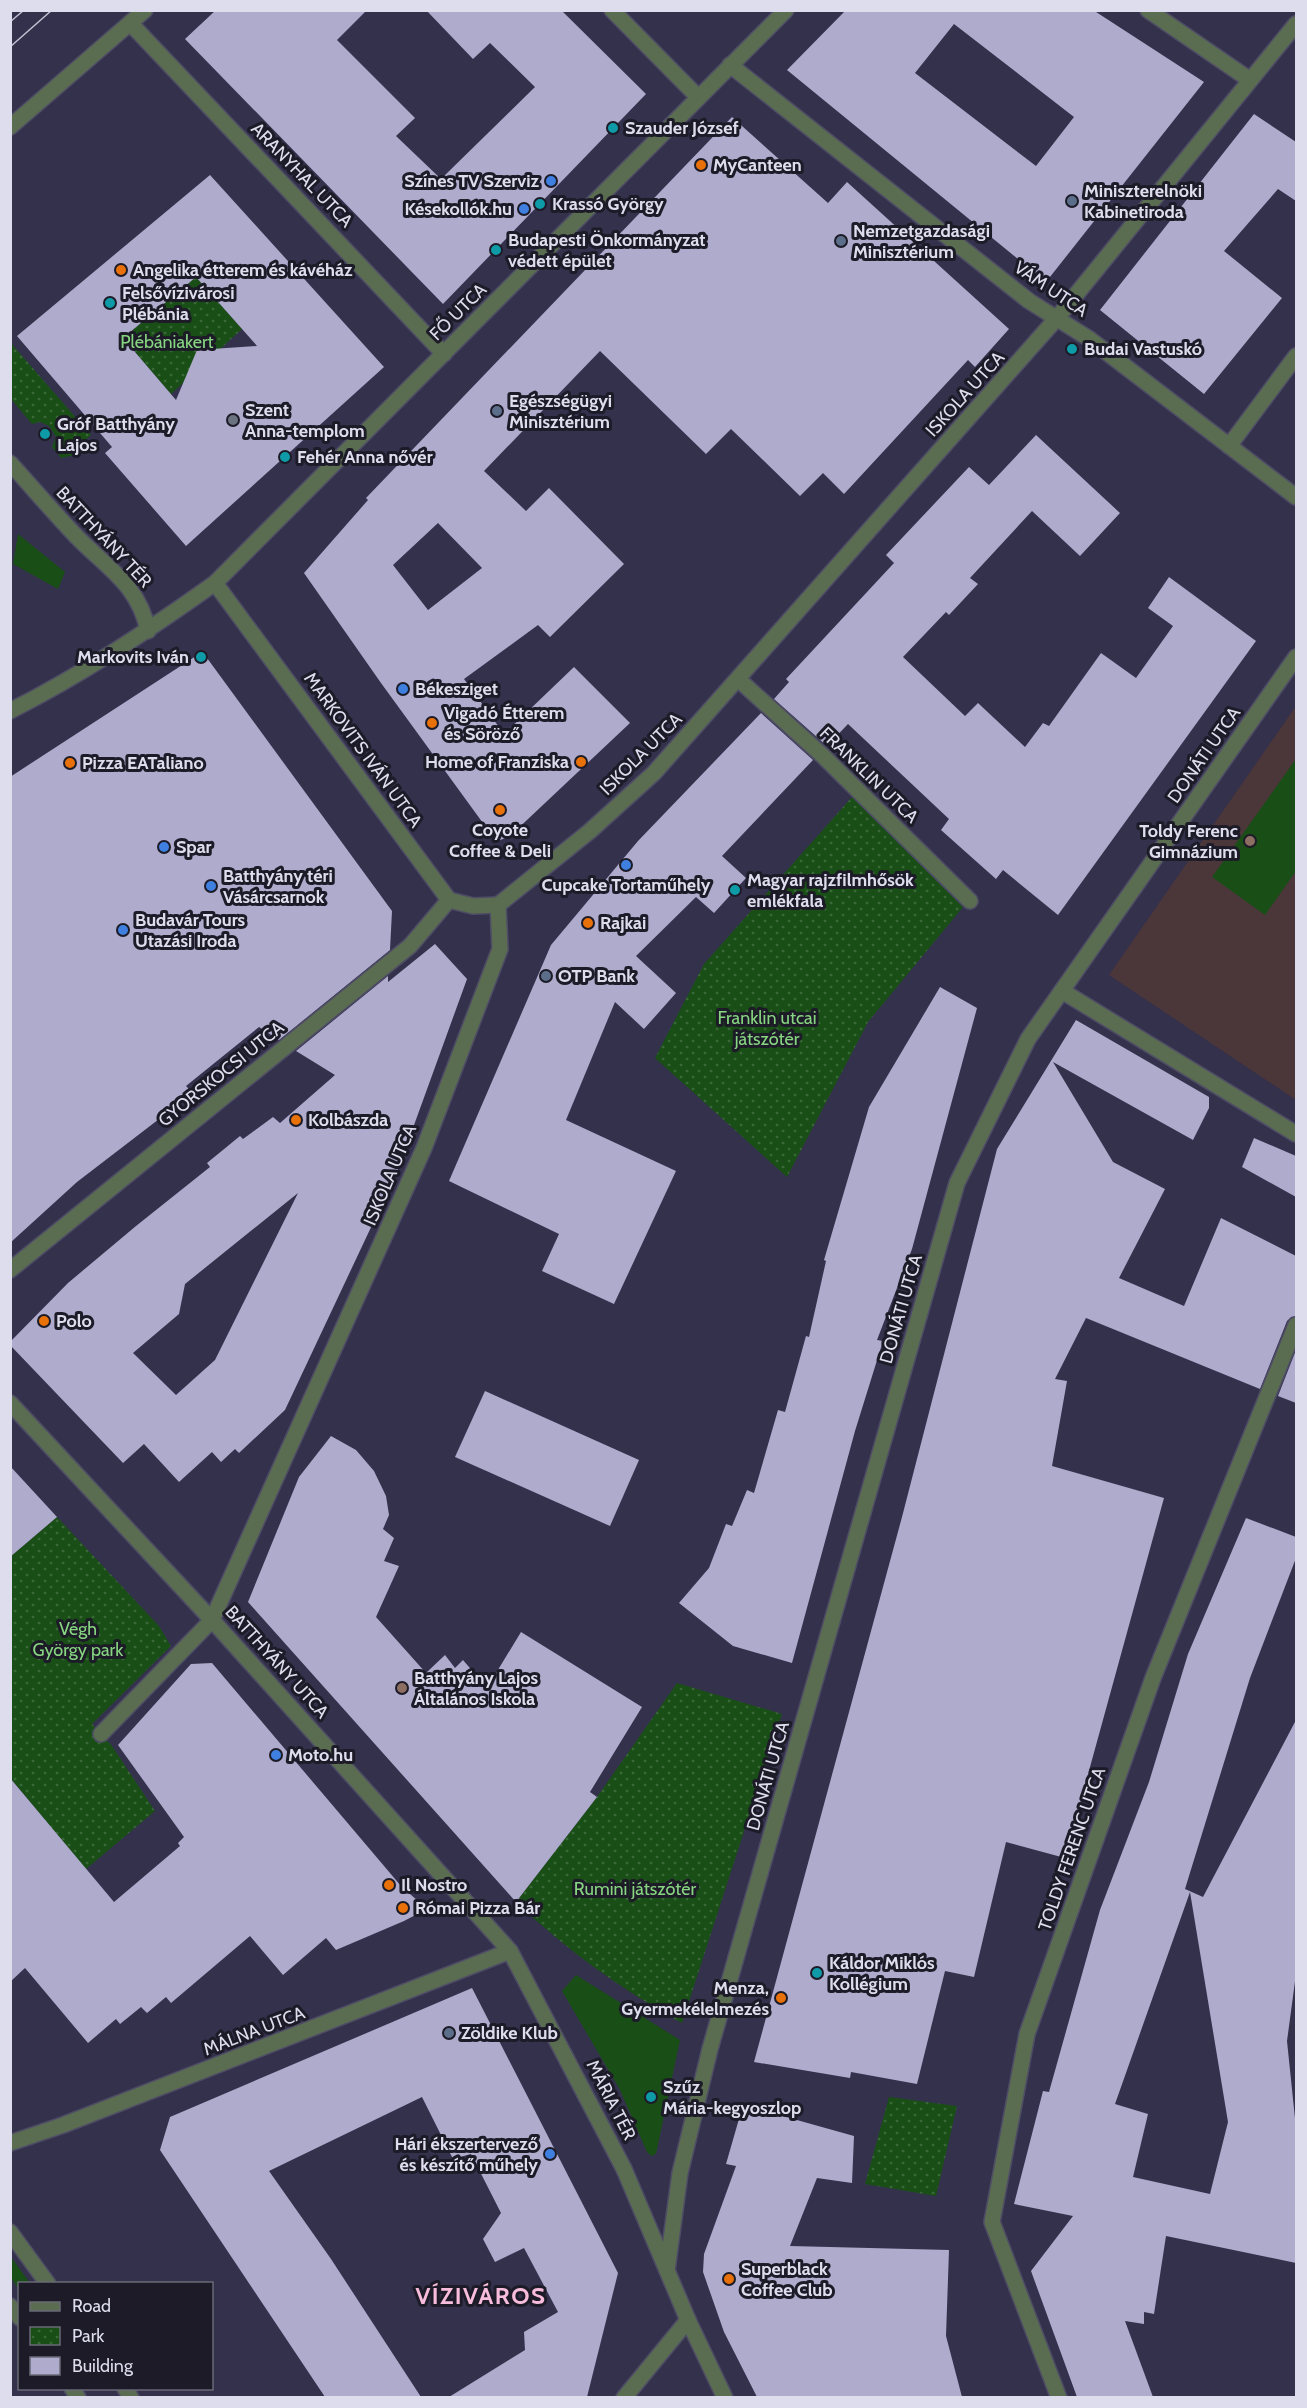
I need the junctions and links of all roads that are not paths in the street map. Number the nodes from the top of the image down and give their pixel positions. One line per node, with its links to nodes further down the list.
1 (145, 10): 5 (street)
2 (612, 10): 9 (street)
3 (786, 10): 7 (street, FŐ UTCA)
4 (1148, 10): 8 (street)
5 (130, 23): 10 (street); 12 (street, ARANYHAL UTCA)
6 (1296, 24): 8 (street, ISKOLA UTCA)
7 (730, 65): 9 (street, FŐ UTCA); 11 (street, VÁM UTCA)
8 (1250, 80): 11 (street, ISKOLA UTCA)
9 (698, 97): 12 (street, FŐ UTCA)
10 (10, 127)
11 (1057, 318): 14 (street, VÁM UTCA); 20 (street, ISKOLA UTCA)
12 (444, 354): 17 (street, FŐ UTCA)
13 (1296, 356): 14 (street)
14 (1229, 446): 16 (street, VÁM UTCA)
15 (10, 463): 18 (street, BATTHYÁNY TÉR)
16 (1296, 497)
17 (216, 583): 18 (street, FŐ UTCA); 22 (street, MARKOVITS IVÁN UTCA)
18 (148, 631): 21 (street)
19 (1296, 657): 25 (street, DONÁTI UTCA)
20 (738, 679): 23 (street, FRANKLIN UTCA); 24 (street, ISKOLA UTCA)
21 (10, 711)
22 (448, 900): 24 (street); 27 (street, GYORSKOCSI UTCA)
23 (970, 901)
24 (498, 905): 30 (street, ISKOLA UTCA)
25 (1062, 991): 26 (street); 35 (street, DONÁTI UTCA)
26 (1296, 1134)
27 (10, 1270)
28 (1296, 1325): 40 (street, TOLDY FERENC UTCA)
29 (10, 1403): 30 (street, BATTHYÁNY UTCA)
30 (212, 1620): 31 (street); 32 (street, BATTHYÁNY UTCA)
31 (101, 1734)
32 (510, 1952): 33 (street, MÁLNA UTCA); 35 (street, MÁRIA TÉR)
33 (10, 2143)
34 (10, 2232): 36 (street)
35 (667, 2270): 37 (street, MÁRIA TÉR)
36 (47, 2282)
37 (688, 2320): 38 (street); 39 (street)
38 (624, 2397)
39 (725, 2397)
40 (1059, 2397)

